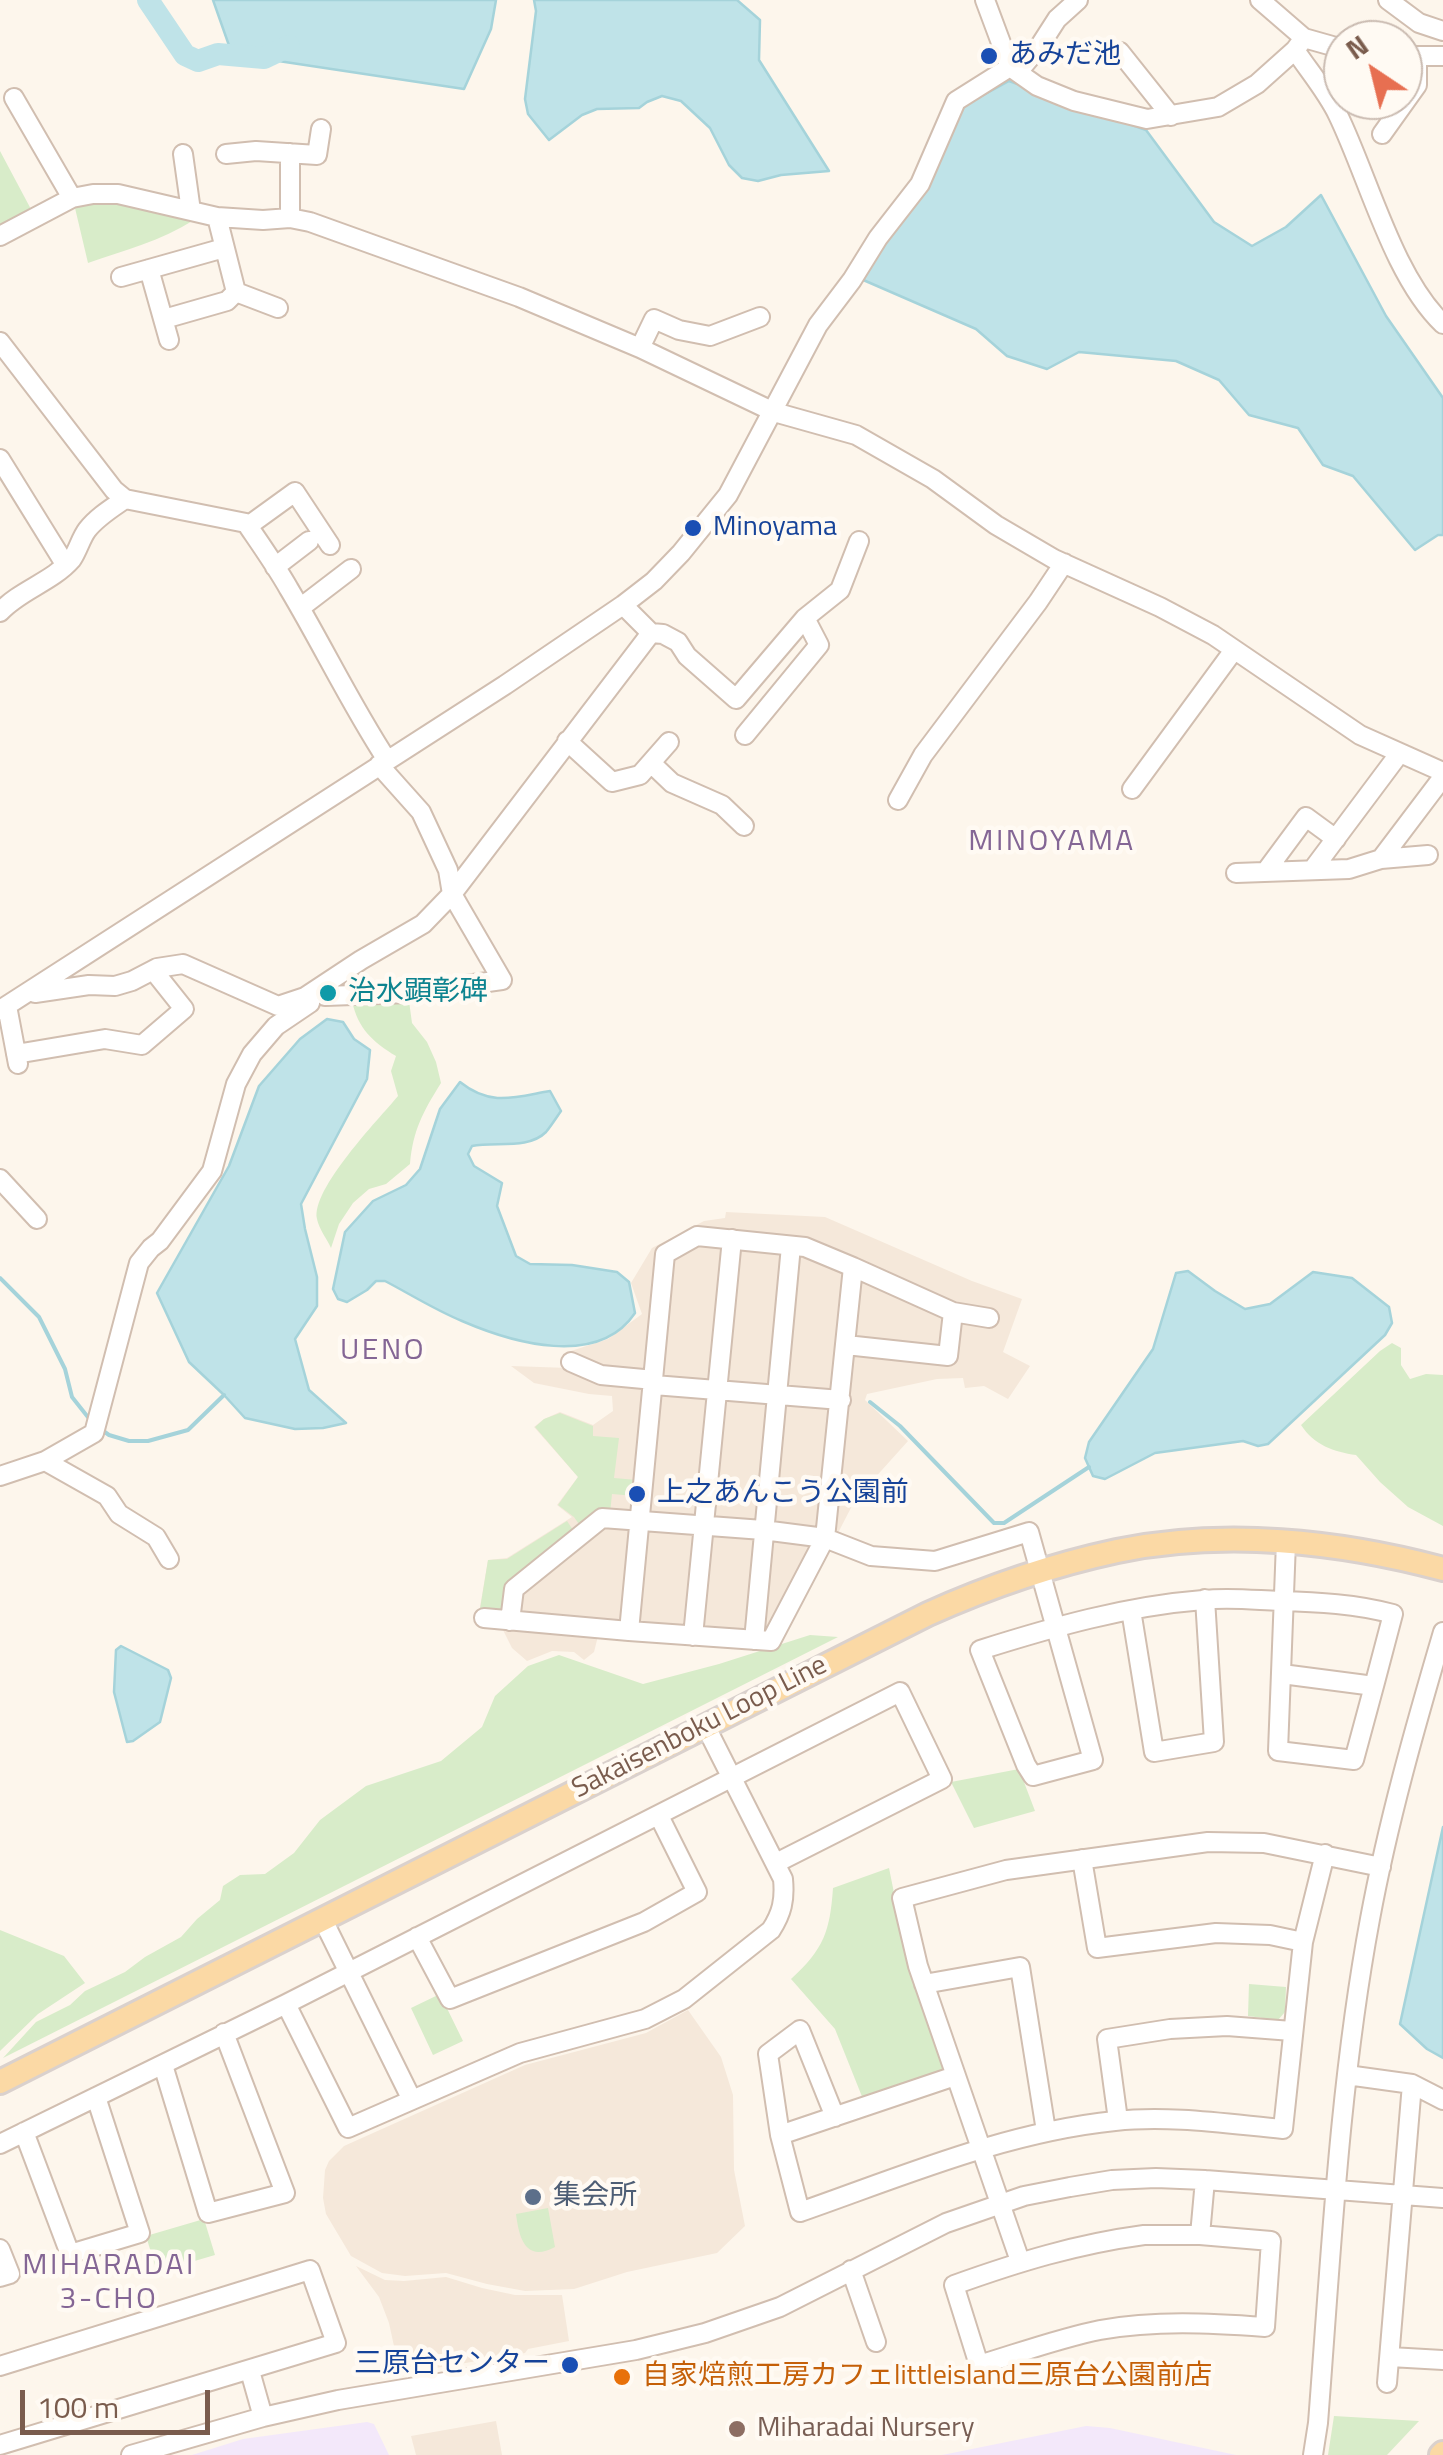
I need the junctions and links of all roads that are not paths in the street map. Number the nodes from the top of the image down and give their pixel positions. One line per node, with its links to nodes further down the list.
1 (985, 0): 9 (street)
2 (1078, 0): 9 (street)
3 (1260, 0): 6 (street)
4 (1388, 0): 5 (street)
5 (1443, 31)
6 (1300, 44): 7 (street); 11 (street); 30 (street)
7 (1323, 47)
8 (1120, 52): 11 (street)
9 (1014, 70): 11 (street); 34 (street)
10 (14, 98): 18 (street)
11 (1171, 116)
12 (1392, 120): 14 (street)
13 (321, 128): 15 (street)
14 (1382, 134)
15 (290, 153): 17 (street); 21 (street)
16 (183, 154): 19 (street)
17 (226, 154)
18 (72, 198): 19 (street); 22 (street)
19 (191, 211): 20 (street)
20 (218, 217): 21 (street); 23 (street)
21 (290, 218): 32 (street)
22 (0, 236)
23 (224, 248): 24 (street); 26 (street)
24 (150, 269): 25 (street); 29 (street)
25 (121, 277)
26 (236, 292): 27 (street); 29 (street)
27 (278, 308)
28 (760, 317): 32 (street)
29 (164, 319): 31 (street)
30 (1443, 324)
31 (169, 340)
32 (640, 348): 34 (street)
33 (4, 354): 36 (street)
34 (774, 412): 41 (street); 45 (street)
35 (0, 458): 42 (street)
36 (125, 499): 37 (street); 42 (street)
37 (248, 526): 40 (street); 43 (street)
38 (309, 541): 43 (street)
39 (859, 541): 48 (street)
40 (330, 546)
41 (1064, 563): 50 (street); 61 (street)
42 (65, 564): 47 (street)
43 (275, 567): 46 (street)
44 (351, 569): 46 (street)
45 (622, 606): 49 (street); 57 (street)
46 (300, 608): 57 (street)
47 (0, 612)
48 (805, 618): 51 (street); 52 (street)
49 (651, 633): 51 (street); 54 (street)
50 (1234, 650): 56 (street); 60 (street)
51 (736, 699): 52 (street)
52 (758, 719): 53 (street)
53 (746, 734)
54 (567, 741): 58 (street); 69 (street)
55 (669, 742): 58 (street)
56 (1399, 754): 59 (street); 63 (street)
57 (383, 763): 69 (street); 72 (street)
58 (651, 763): 62 (street)
59 (1443, 775): 65 (street)
60 (1132, 789)
61 (898, 800)
62 (744, 826)
63 (1336, 839): 66 (street); 67 (street)
64 (1428, 855): 65 (street)
65 (1381, 859): 66 (street)
66 (1313, 870): 67 (street)
67 (1266, 872): 68 (street)
68 (1236, 873)
69 (452, 894): 71 (street); 71 (street)
70 (153, 970): 71 (street); 72 (street); 72 (street)
71 (322, 992): 86 (street)
72 (10, 1004)
73 (0, 1179): 74 (street)
74 (38, 1219)
75 (732, 1240): 76 (street); 82 (street); 83 (street)
76 (791, 1246): 77 (street); 84 (street)
77 (853, 1267): 78 (street); 80 (street)
78 (953, 1312): 79 (street); 80 (street)
79 (989, 1318)
80 (846, 1345): 85 (street)
81 (571, 1362): 82 (street)
82 (654, 1382): 83 (street); 88 (street)
83 (718, 1391): 84 (street); 89 (street)
84 (776, 1396): 85 (street); 90 (street)
85 (841, 1400): 91 (street)
86 (46, 1461): 87 (street); 93 (street)
87 (3, 1469)
88 (641, 1522): 89 (street); 100 (street); 102 (street)
89 (705, 1525): 90 (street); 104 (street)
90 (763, 1530): 91 (street); 105 (street)
91 (825, 1538): 95 (street); 105 (street)
92 (1286, 1542): 94 (main road, Sakaisenboku Loop Line); 95 (main road, Sakaisenboku Loop Line); 97 (street)
93 (169, 1559)
94 (1443, 1569)
95 (1040, 1571): 101 (street); 108 (main road, Sakaisenboku Loop Line)
96 (1205, 1599): 97 (street); 98 (street); 98 (street)
97 (1283, 1601): 106 (street); 107 (street)
98 (1131, 1610): 101 (street)
99 (484, 1618): 100 (street)
100 (510, 1621): 102 (street)
101 (1057, 1625): 101 (street)
102 (629, 1632): 104 (street)
103 (1443, 1632): 114 (street)
104 (693, 1636): 105 (street)
105 (754, 1640)
106 (1282, 1674): 107 (street); 107 (street)
107 (1374, 1686)
108 (705, 1726): 109 (street); 115 (main road, Sakaisenboku Loop Line)
109 (733, 1777): 110 (street); 113 (street); 113 (street)
110 (659, 1816): 116 (street); 116 (street)
111 (1326, 1854): 112 (street); 114 (street); 117 (street)
112 (1082, 1858): 117 (street); 119 (street)
113 (776, 1864): 129 (street)
114 (1381, 1867): 125 (street)
115 (323, 1920): 118 (street); 126 (main road, Sakaisenboku Loop Line)
116 (417, 1937): 118 (street)
117 (1303, 1942): 121 (street)
118 (349, 1971): 120 (street); 129 (street)
119 (924, 1984): 124 (street); 133 (street)
120 (286, 2004): 122 (street); 129 (street)
121 (1292, 2031): 132 (street); 132 (street)
122 (224, 2034): 123 (street); 123 (street)
123 (163, 2066): 128 (street)
124 (955, 2076): 131 (street); 137 (street)
125 (1347, 2076): 127 (street); 139 (street)
126 (0, 2082)
127 (1412, 2084): 130 (street); 140 (street)
128 (96, 2097): 134 (street); 134 (street)
129 (412, 2100)
130 (1443, 2100)
131 (835, 2117): 135 (street); 135 (street)
132 (1118, 2120): 133 (street)
133 (1046, 2131): 137 (street)
134 (24, 2132): 136 (street)
135 (780, 2135): 137 (street)
136 (0, 2144)
137 (981, 2150): 142 (street)
138 (1205, 2180): 139 (street); 142 (street); 143 (street)
139 (1335, 2191): 140 (street); 157 (street)
140 (1403, 2195): 141 (street); 149 (street)
141 (1443, 2198)
142 (1000, 2204): 145 (street); 146 (street)
143 (1200, 2235): 145 (street); 145 (street)
144 (0, 2249): 147 (street)
145 (1020, 2261)
146 (851, 2270): 148 (street); 154 (street)
147 (0, 2278)
148 (876, 2342)
149 (1390, 2357): 150 (street); 153 (street)
150 (1443, 2360)
151 (0, 2366): 152 (street)
152 (250, 2371): 154 (street); 155 (street)
153 (1387, 2383)
154 (263, 2417): 156 (street)
155 (0, 2445)
156 (132, 2455)
157 (1313, 2455)

